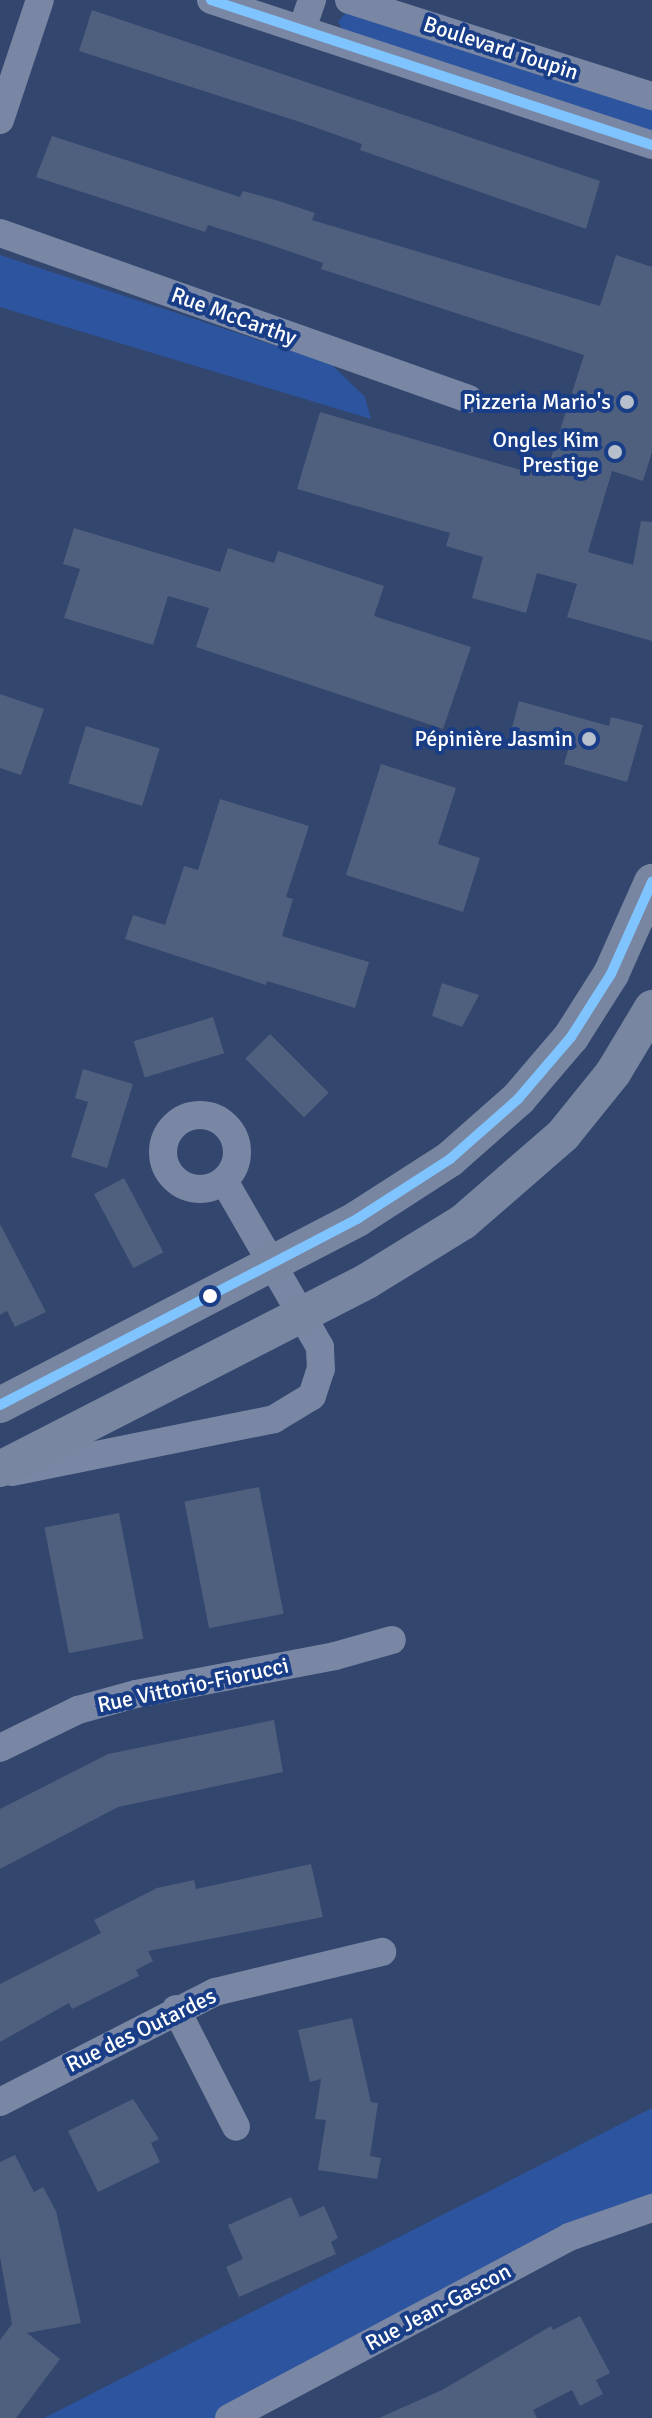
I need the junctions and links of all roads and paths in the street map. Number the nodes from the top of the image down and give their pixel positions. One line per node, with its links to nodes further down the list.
1 (40, 0): 7 (street)
2 (211, 0): 5 (street, Boulevard Toupin)
3 (312, 0): 5 (street)
4 (349, 0): 6 (street, Boulevard Toupin)
5 (302, 29): 8 (street, Boulevard Toupin)
6 (652, 96)
7 (0, 120)
8 (652, 145)
9 (0, 233): 10 (street, Rue McCarthy)
10 (468, 399)
11 (652, 882): 14 (main road)
12 (652, 1008): 15 (main road)
13 (224, 1181): 14 (street)
14 (272, 1264): 15 (street); 16 (main road)
15 (303, 1314): 17 (main road); 17 (street)
16 (0, 1405)
17 (0, 1472)
18 (392, 1640): 19 (street, Rue Vittorio-Fiorucci)
19 (0, 1748)
20 (382, 1952): 21 (street, Rue des Outardes)
21 (176, 2009): 22 (street, Rue des Outardes); 23 (street)
22 (0, 2102)
23 (236, 2127)
24 (652, 2208): 25 (street, Rue Jean-Gascon)
25 (229, 2418)

